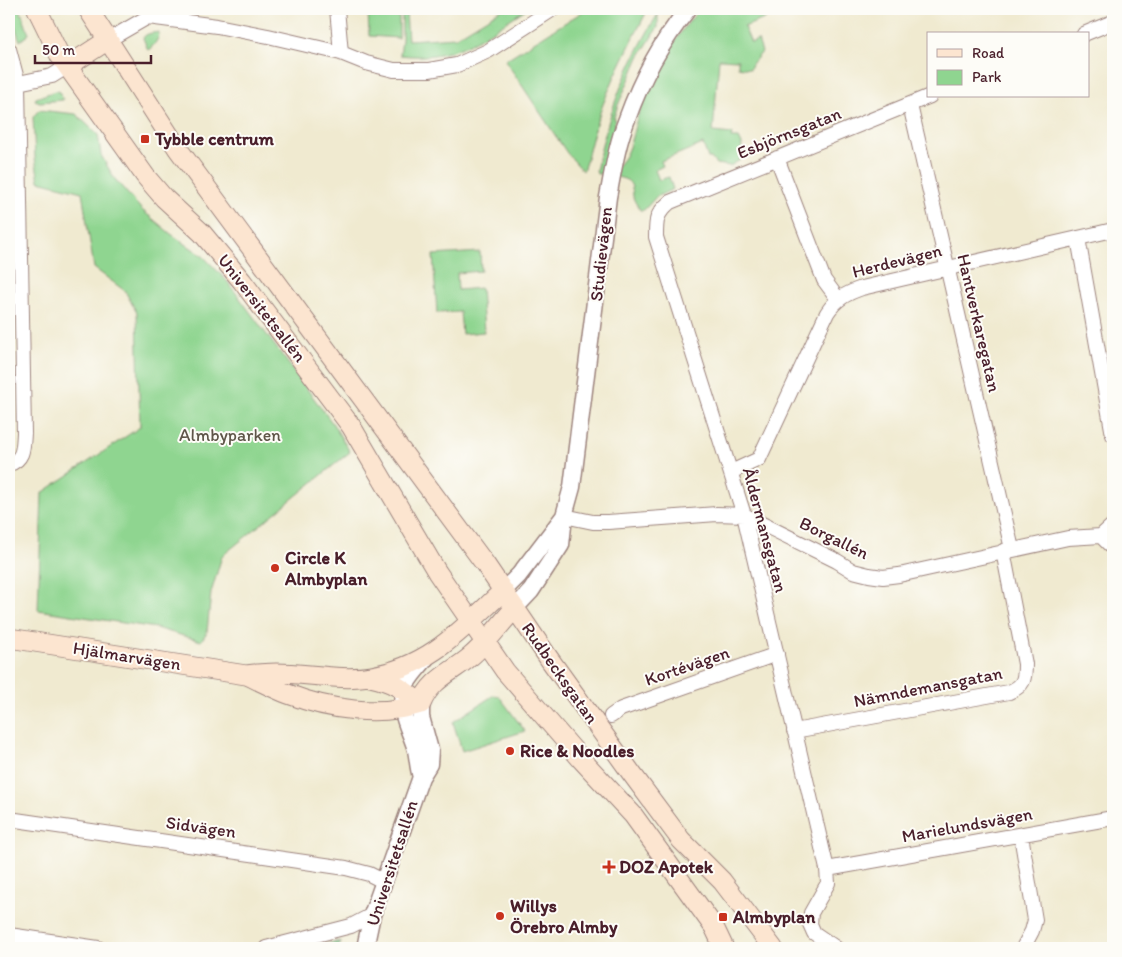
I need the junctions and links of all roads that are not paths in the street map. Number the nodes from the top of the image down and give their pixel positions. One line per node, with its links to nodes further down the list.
1 (37, 9): 12 (main road, Universitetsallén)
2 (88, 9): 9 (main road, Universitetsallén)
3 (337, 9): 11 (street)
4 (553, 9): 11 (street)
5 (686, 10): 27 (street, Studievägen)
6 (147, 13): 9 (street); 11 (street)
7 (1113, 22): 8 (street)
8 (1089, 32)
9 (108, 40): 12 (main road); 32 (main road, Universitetsallén)
10 (9, 49): 13 (street)
11 (341, 53)
12 (68, 66): 13 (street); 34 (main road, Universitetsallén)
13 (18, 83): 20 (street)
14 (927, 97): 15 (street, Esbjörnsgatan)
15 (910, 105): 16 (street, Esbjörnsgatan); 21 (street, Hantverkaregatan)
16 (777, 158): 17 (street, Esbjörnsgatan); 22 (street)
17 (664, 207): 25 (street, Åldermansgatan)
18 (1113, 230): 19 (street, Herdevägen)
19 (1078, 238): 21 (street, Herdevägen); 23 (street)
20 (15, 254): 24 (street)
21 (947, 268): 22 (street, Herdevägen); 31 (street, Hantverkaregatan)
22 (838, 299): 25 (street, Herdevägen)
23 (1113, 435)
24 (9, 464)
25 (731, 472): 26 (street, Åldermansgatan)
26 (744, 515): 27 (street, Borgallén); 31 (street, Borgallén); 37 (street, Åldermansgatan)
27 (564, 516): 32 (street, Studievägen); 33 (street, Studievägen)
28 (1113, 525): 29 (street)
29 (1101, 536): 30 (street); 31 (street, Borgallén)
30 (1113, 548)
31 (1008, 550): 45 (street, Nämndemansgatan)
32 (503, 591): 33 (main road, Universitetsallén); 34 (main road, Universitetsallén)
33 (515, 608): 36 (main road, Studievägen); 58 (main road, Rudbecksgatan)
34 (471, 621): 36 (main road, Universitetsallén); 38 (main road, Universitetsallén)
35 (9, 638): 39 (main road, Hjälmarvägen)
36 (485, 641): 42 (main road); 57 (main road, Rudbecksgatan)
37 (777, 654): 44 (street, Kortévägen); 45 (street, Åldermansgatan)
38 (426, 658): 40 (main road, Hjälmarvägen); 41 (street, Universitetsallén)
39 (246, 675): 40 (main road, Hjälmarvägen); 43 (main road, Hjälmarvägen)
40 (370, 677): 41 (main road)
41 (404, 690): 42 (main road); 43 (street, Universitetsallén)
42 (421, 704): 43 (main road, Hjälmarvägen); 46 (street, Universitetsallén)
43 (403, 710): 46 (street, Universitetsallén)
44 (611, 716)
45 (794, 731): 50 (street, Åldermansgatan)
46 (420, 777): 51 (street, Universitetsallén)
47 (1113, 818): 49 (street, Marielundsvägen)
48 (9, 819): 51 (street, Sidvägen)
49 (1021, 835): 50 (street, Marielundsvägen); 60 (street)
50 (827, 870): 59 (street)
51 (385, 882): 52 (street, Universitetsallén)
52 (372, 915): 55 (street); 56 (street, Universitetsallén)
53 (9, 935): 54 (street)
54 (98, 948)
55 (266, 948)
56 (365, 948)
57 (724, 948)
58 (773, 948)
59 (836, 948)
60 (1023, 948)

